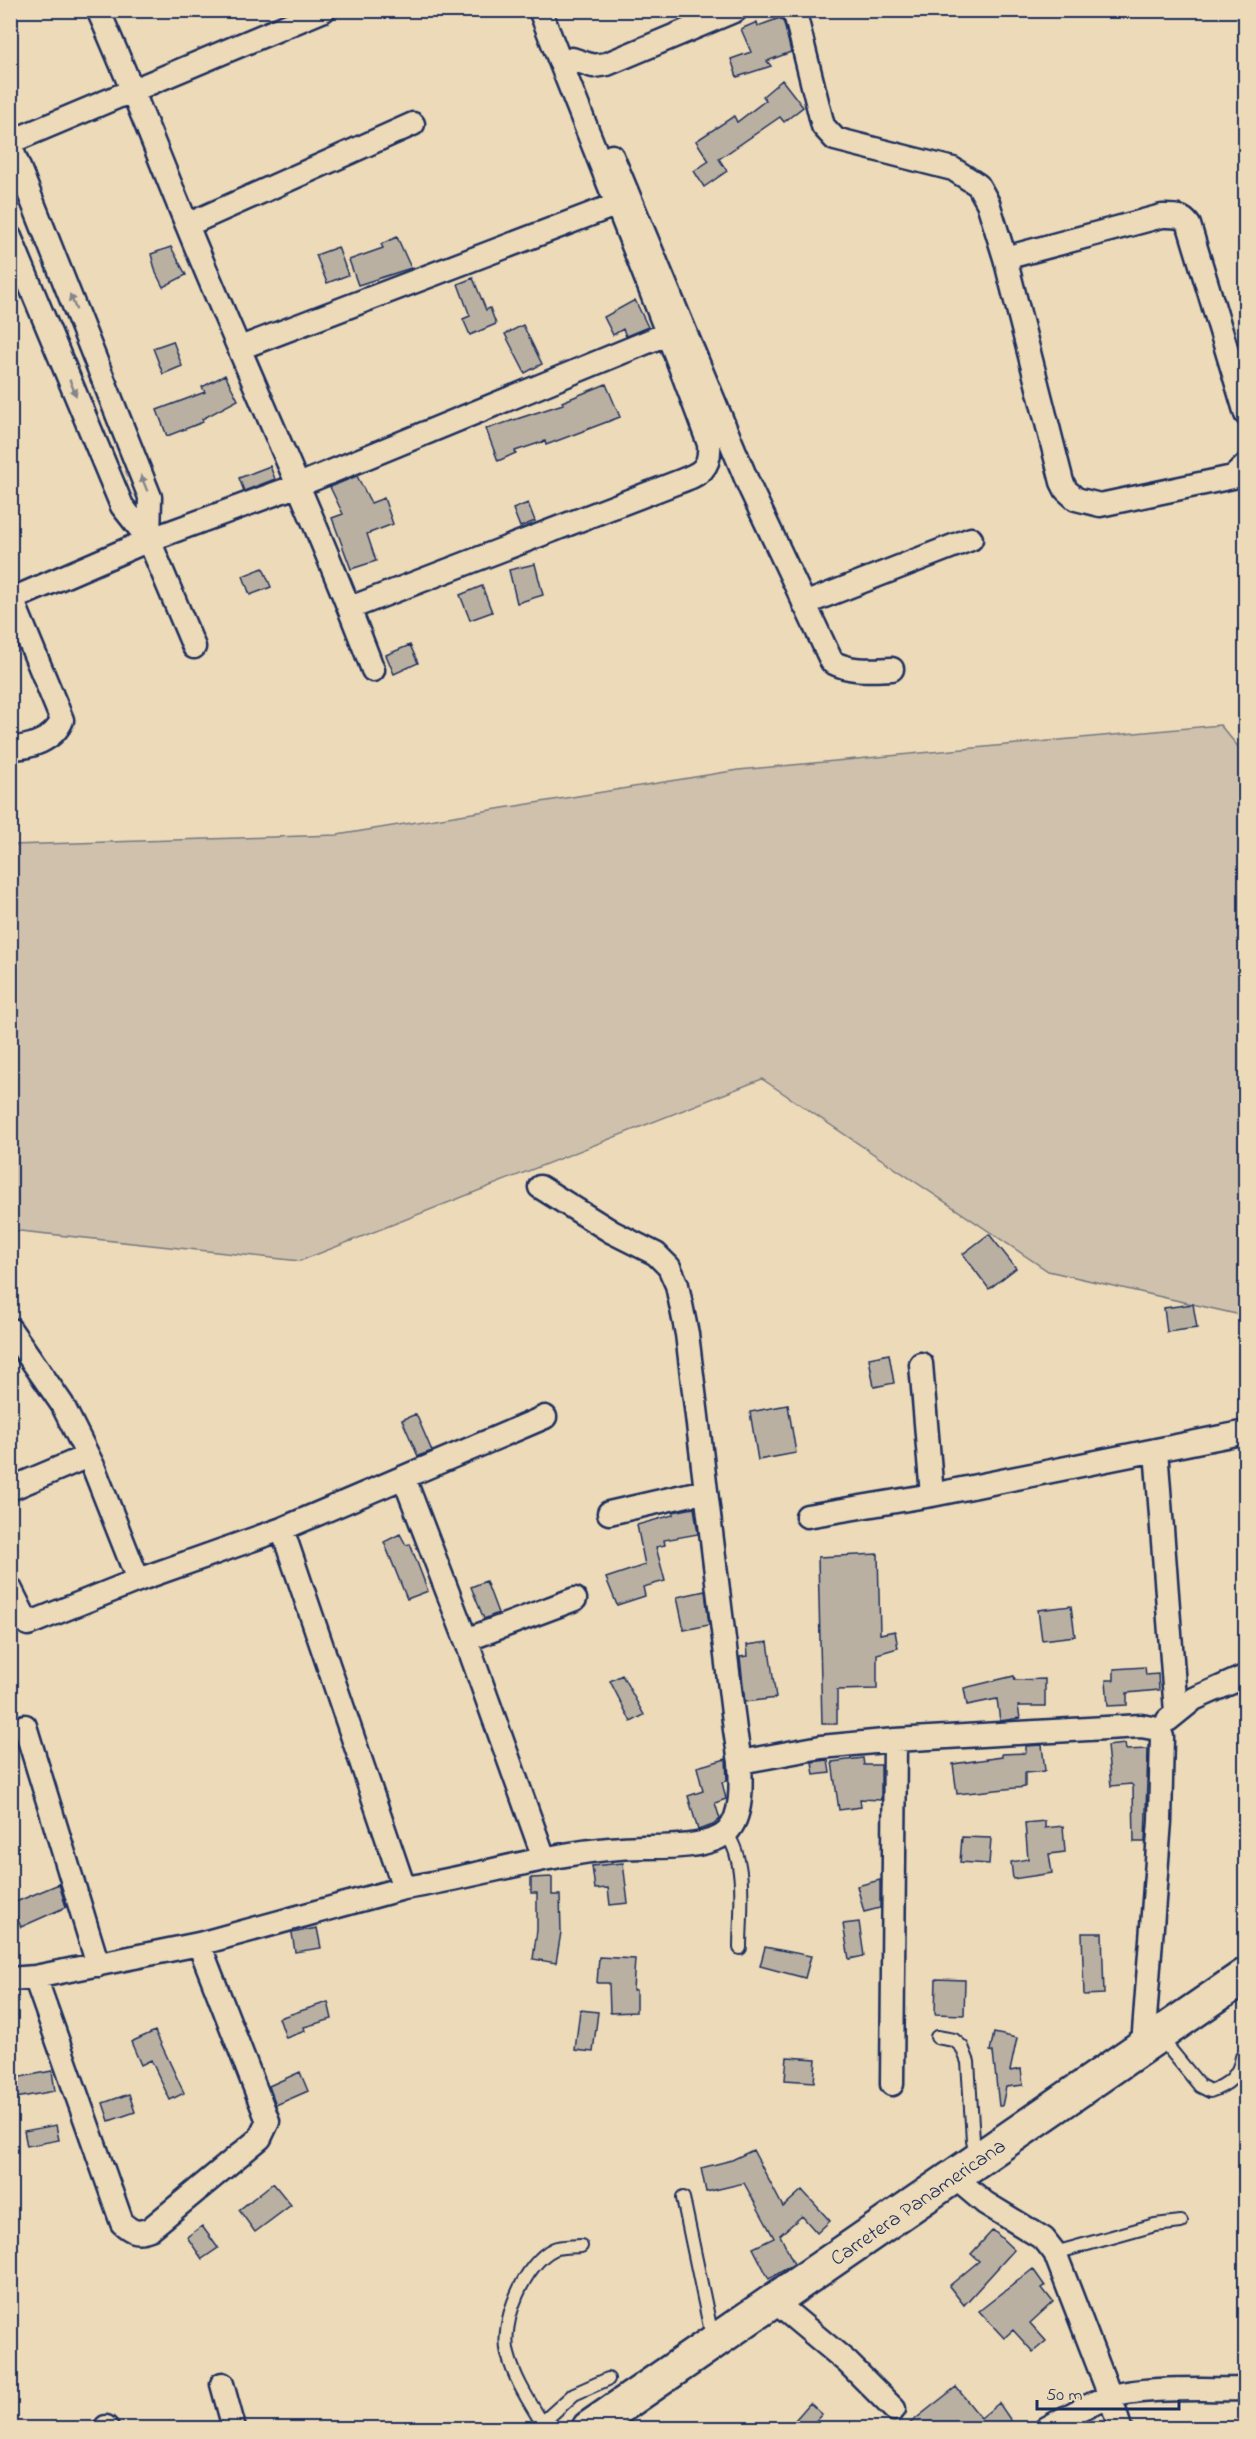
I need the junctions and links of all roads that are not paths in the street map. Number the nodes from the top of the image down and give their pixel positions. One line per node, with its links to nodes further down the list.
1 (98, 10): 8 (street)
2 (324, 10): 8 (street)
3 (540, 10): 11 (street)
4 (553, 10): 7 (street)
5 (736, 10): 7 (street)
6 (791, 10): 14 (street)
7 (572, 59): 23 (street)
8 (134, 91): 10 (street); 12 (street)
9 (413, 124): 12 (street)
10 (10, 143): 21 (street, one-way to 10)
11 (615, 206): 15 (street); 16 (street)
12 (187, 225): 16 (street)
13 (10, 237): 21 (street, one-way to 21)
14 (1005, 258): 17 (street); 18 (street)
15 (669, 333): 19 (street); 24 (street)
16 (240, 348): 19 (street)
17 (1245, 414)
18 (1245, 465)
19 (298, 486): 21 (street); 24 (street)
20 (971, 539): 23 (street)
21 (149, 540): 22 (street); 25 (street)
22 (11, 598): 28 (street)
23 (804, 604): 26 (street)
24 (350, 608): 27 (street)
25 (194, 647)
26 (892, 669)
27 (373, 670)
28 (10, 748)
29 (540, 1187): 38 (street)
30 (10, 1329): 35 (street)
31 (921, 1364): 39 (street)
32 (544, 1417): 36 (street)
33 (1245, 1431): 34 (street)
34 (1156, 1450): 39 (street); 48 (street)
35 (88, 1456): 37 (street); 43 (street)
36 (404, 1478): 42 (street); 46 (street)
37 (10, 1490)
38 (705, 1491): 40 (street); 52 (street)
39 (932, 1495): 41 (street)
40 (609, 1514)
41 (807, 1516)
42 (282, 1529): 43 (street); 55 (street)
43 (138, 1580): 44 (street)
44 (10, 1588)
45 (575, 1599): 46 (street)
46 (466, 1640): 54 (street)
47 (1245, 1676): 48 (street)
48 (1176, 1712): 50 (street)
49 (25, 1726): 58 (street)
50 (1158, 1729): 51 (street); 63 (street)
51 (895, 1740): 52 (street); 65 (street)
52 (740, 1762): 53 (street)
53 (726, 1833): 54 (street); 57 (lane)
54 (544, 1858): 55 (street)
55 (404, 1888): 56 (street)
56 (199, 1944): 58 (street); 60 (street)
57 (740, 1948)
58 (98, 1965): 60 (street)
59 (1245, 1975): 63 (highway, Carretera Panamericana)
60 (35, 1977): 61 (street)
61 (11, 1978)
62 (937, 2037): 66 (lane)
63 (1150, 2040): 64 (lane); 66 (highway, Carretera Panamericana)
64 (1242, 2057)
65 (892, 2084)
66 (965, 2168): 70 (street); 71 (highway, Carretera Panamericana)
67 (683, 2198): 72 (lane)
68 (1181, 2222): 70 (lane)
69 (581, 2246): 78 (lane)
70 (1055, 2253): 76 (street)
71 (774, 2301): 72 (highway, Carretera Panamericana); 77 (street)
72 (713, 2342): 80 (highway, Carretera Panamericana)
73 (608, 2379): 78 (lane)
74 (222, 2384): 79 (street)
75 (1245, 2389): 76 (street)
76 (1110, 2396): 81 (street); 82 (street)
77 (894, 2409)
78 (543, 2426)
79 (234, 2428)
80 (589, 2428)
81 (1047, 2428)
82 (1120, 2428)

